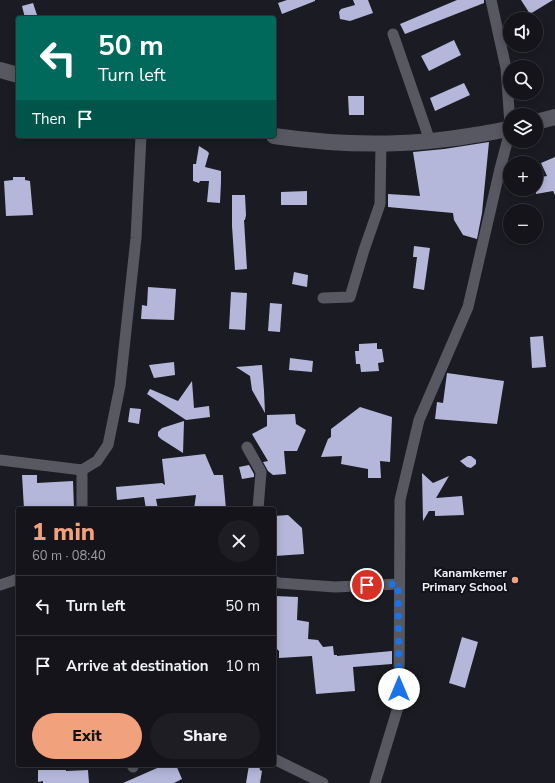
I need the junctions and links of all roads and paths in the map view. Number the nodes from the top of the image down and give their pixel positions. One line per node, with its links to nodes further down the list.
1 (491, 0): 5 (street)
2 (393, 34): 11 (street)
3 (0, 70): 4 (street)
4 (16, 74)
5 (509, 108)
6 (555, 117): 7 (street)
7 (543, 120)
8 (503, 131): 11 (street)
9 (276, 136): 12 (street)
10 (141, 138): 17 (street)
11 (430, 141): 12 (street)
12 (381, 143): 14 (street)
13 (505, 148): 22 (street)
14 (323, 298)
15 (247, 448): 19 (street)
16 (0, 460): 17 (street)
17 (82, 470): 18 (street)
18 (82, 507)
19 (258, 507)
20 (16, 580): 23 (street)
21 (276, 582): 22 (street)
22 (398, 584): 26 (street)
23 (0, 585)
24 (276, 760): 25 (street)
25 (323, 783)
26 (376, 783)

